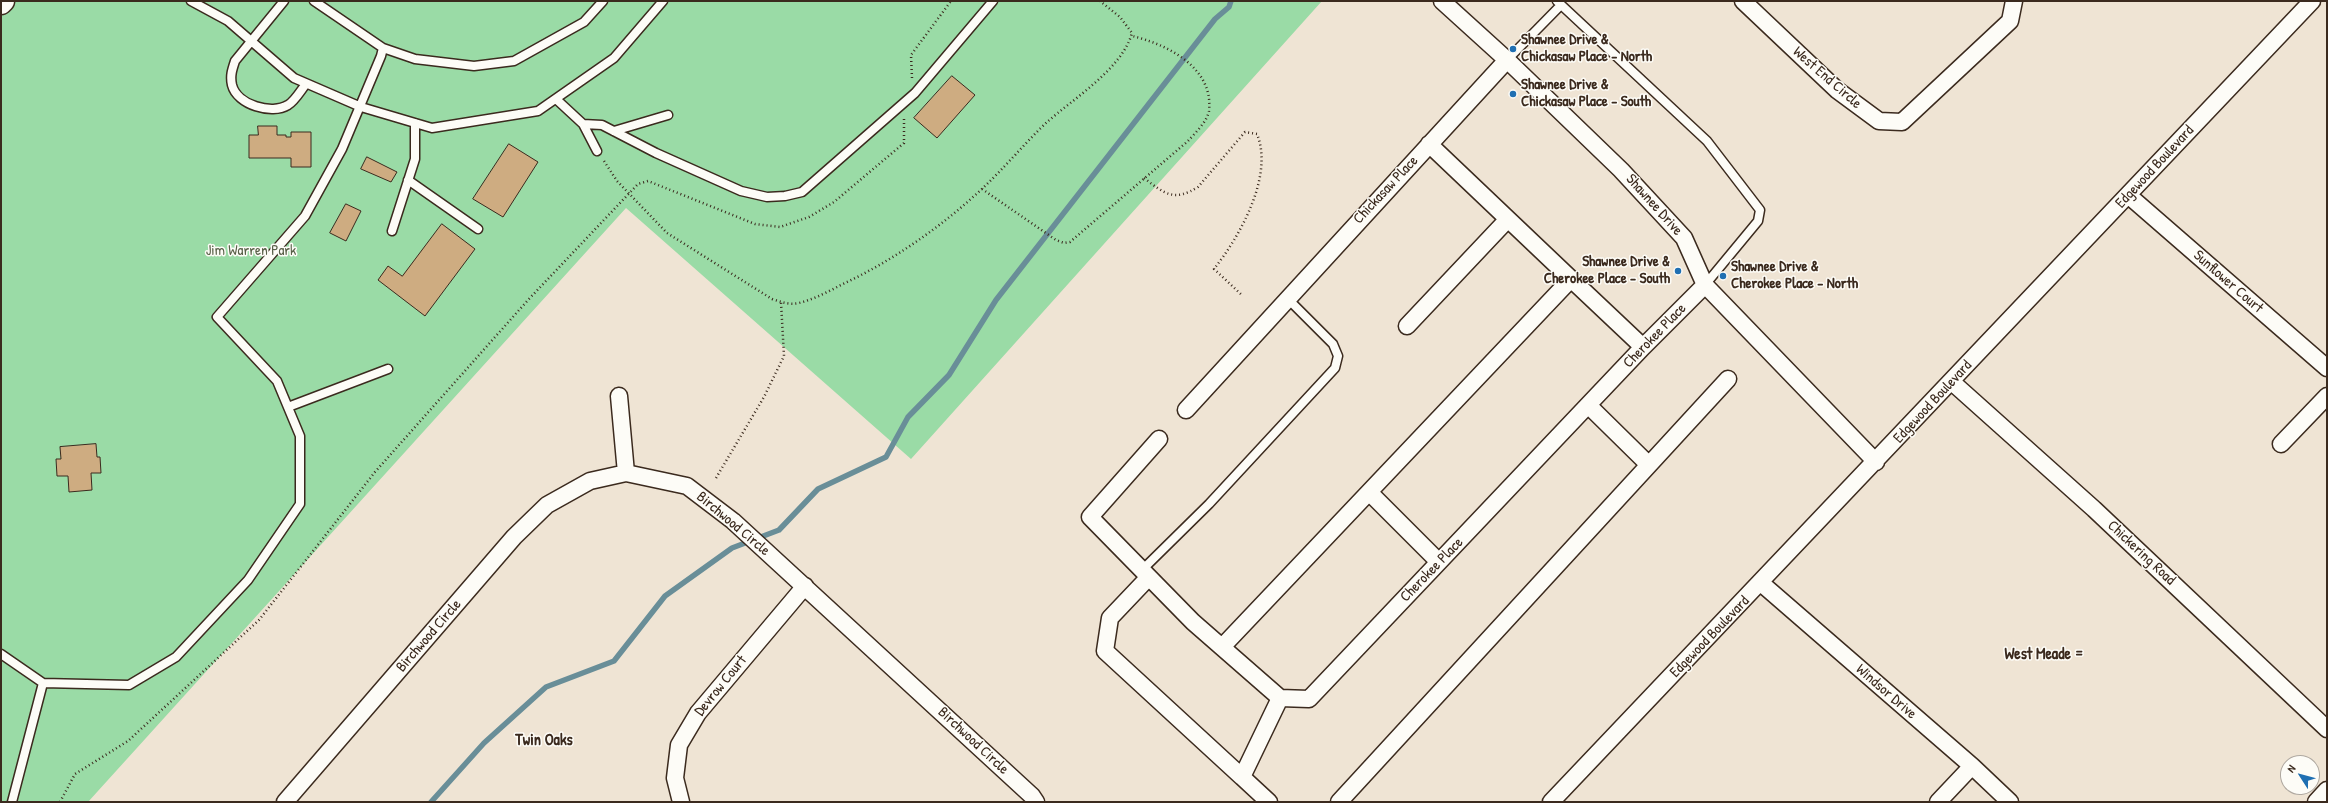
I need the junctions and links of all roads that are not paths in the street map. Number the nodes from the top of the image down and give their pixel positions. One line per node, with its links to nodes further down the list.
1 (3, 1): 12 (street)
2 (191, 1): 14 (lane)
3 (284, 1): 14 (lane)
4 (314, 1): 15 (lane)
5 (603, 1): 15 (lane)
6 (664, 1): 18 (lane)
7 (993, 1): 23 (lane)
8 (1442, 1): 16 (street, Shawnee Drive)
9 (1743, 1): 10 (street, West End Circle)
10 (2014, 1)
11 (2312, 1): 27 (street, Edgewood Boulevard)
12 (1, 3)
13 (1559, 3): 16 (lane); 32 (lane)
14 (250, 41): 17 (lane); 17 (lane)
15 (383, 48): 19 (lane)
16 (1507, 60): 24 (street, Chickasaw Place); 32 (street, Shawnee Drive)
17 (306, 84): 19 (lane)
18 (556, 99): 21 (lane); 22 (lane)
19 (361, 107): 21 (lane); 43 (lane)
20 (668, 115): 23 (lane)
21 (415, 123): 26 (lane)
22 (584, 124): 23 (lane); 25 (lane)
23 (614, 130)
24 (1429, 144): 28 (street); 33 (street, Chickasaw Place)
25 (597, 151)
26 (408, 180): 29 (lane); 30 (lane)
27 (2128, 196): 36 (street, Sunflower Court); 39 (street, Edgewood Boulevard)
28 (1508, 219): 31 (street); 34 (street)
29 (478, 229)
30 (392, 231)
31 (1571, 279): 35 (street); 50 (street)
32 (1705, 285): 35 (street, Cherokee Place); 47 (street, Shawnee Drive)
33 (1287, 298): 44 (street, Chickasaw Place); 52 (lane)
34 (1407, 326)
35 (1643, 347): 42 (street, Cherokee Place)
36 (2327, 368)
37 (388, 369): 43 (lane)
38 (1728, 379): 48 (street)
39 (1952, 382): 47 (street, Edgewood Boulevard); 59 (street, Chickering Road)
40 (619, 396): 49 (street)
41 (2327, 396): 46 (street)
42 (1588, 405): 48 (street); 51 (street, Cherokee Place)
43 (288, 407): 57 (lane)
44 (1186, 410)
45 (1159, 439): 52 (street)
46 (2280, 444)
47 (1876, 462): 53 (street, Edgewood Boulevard)
48 (1649, 465): 68 (street)
49 (626, 473): 54 (street, Birchwood Circle); 64 (street, Birchwood Circle)
50 (1369, 492): 51 (street); 55 (street)
51 (1439, 562): 58 (street, Cherokee Place)
52 (1145, 575): 55 (street); 61 (street)
53 (1761, 583): 60 (street, Windsor Drive); 69 (street, Edgewood Boulevard)
54 (805, 586): 65 (street, Devrow Court); 66 (street, Birchwood Circle)
55 (1222, 647): 58 (street)
56 (1, 654): 57 (lane)
57 (43, 683): 63 (lane)
58 (1280, 698): 61 (street)
59 (2327, 729)
60 (1972, 766): 70 (street); 71 (street, Windsor Drive)
61 (1242, 777): 67 (street)
62 (2327, 790): 72 (street)
63 (12, 802)
64 (285, 802)
65 (681, 802)
66 (1036, 802)
67 (1269, 802)
68 (1339, 802)
69 (1551, 802)
70 (1938, 802)
71 (2010, 802)
72 (2316, 802)

